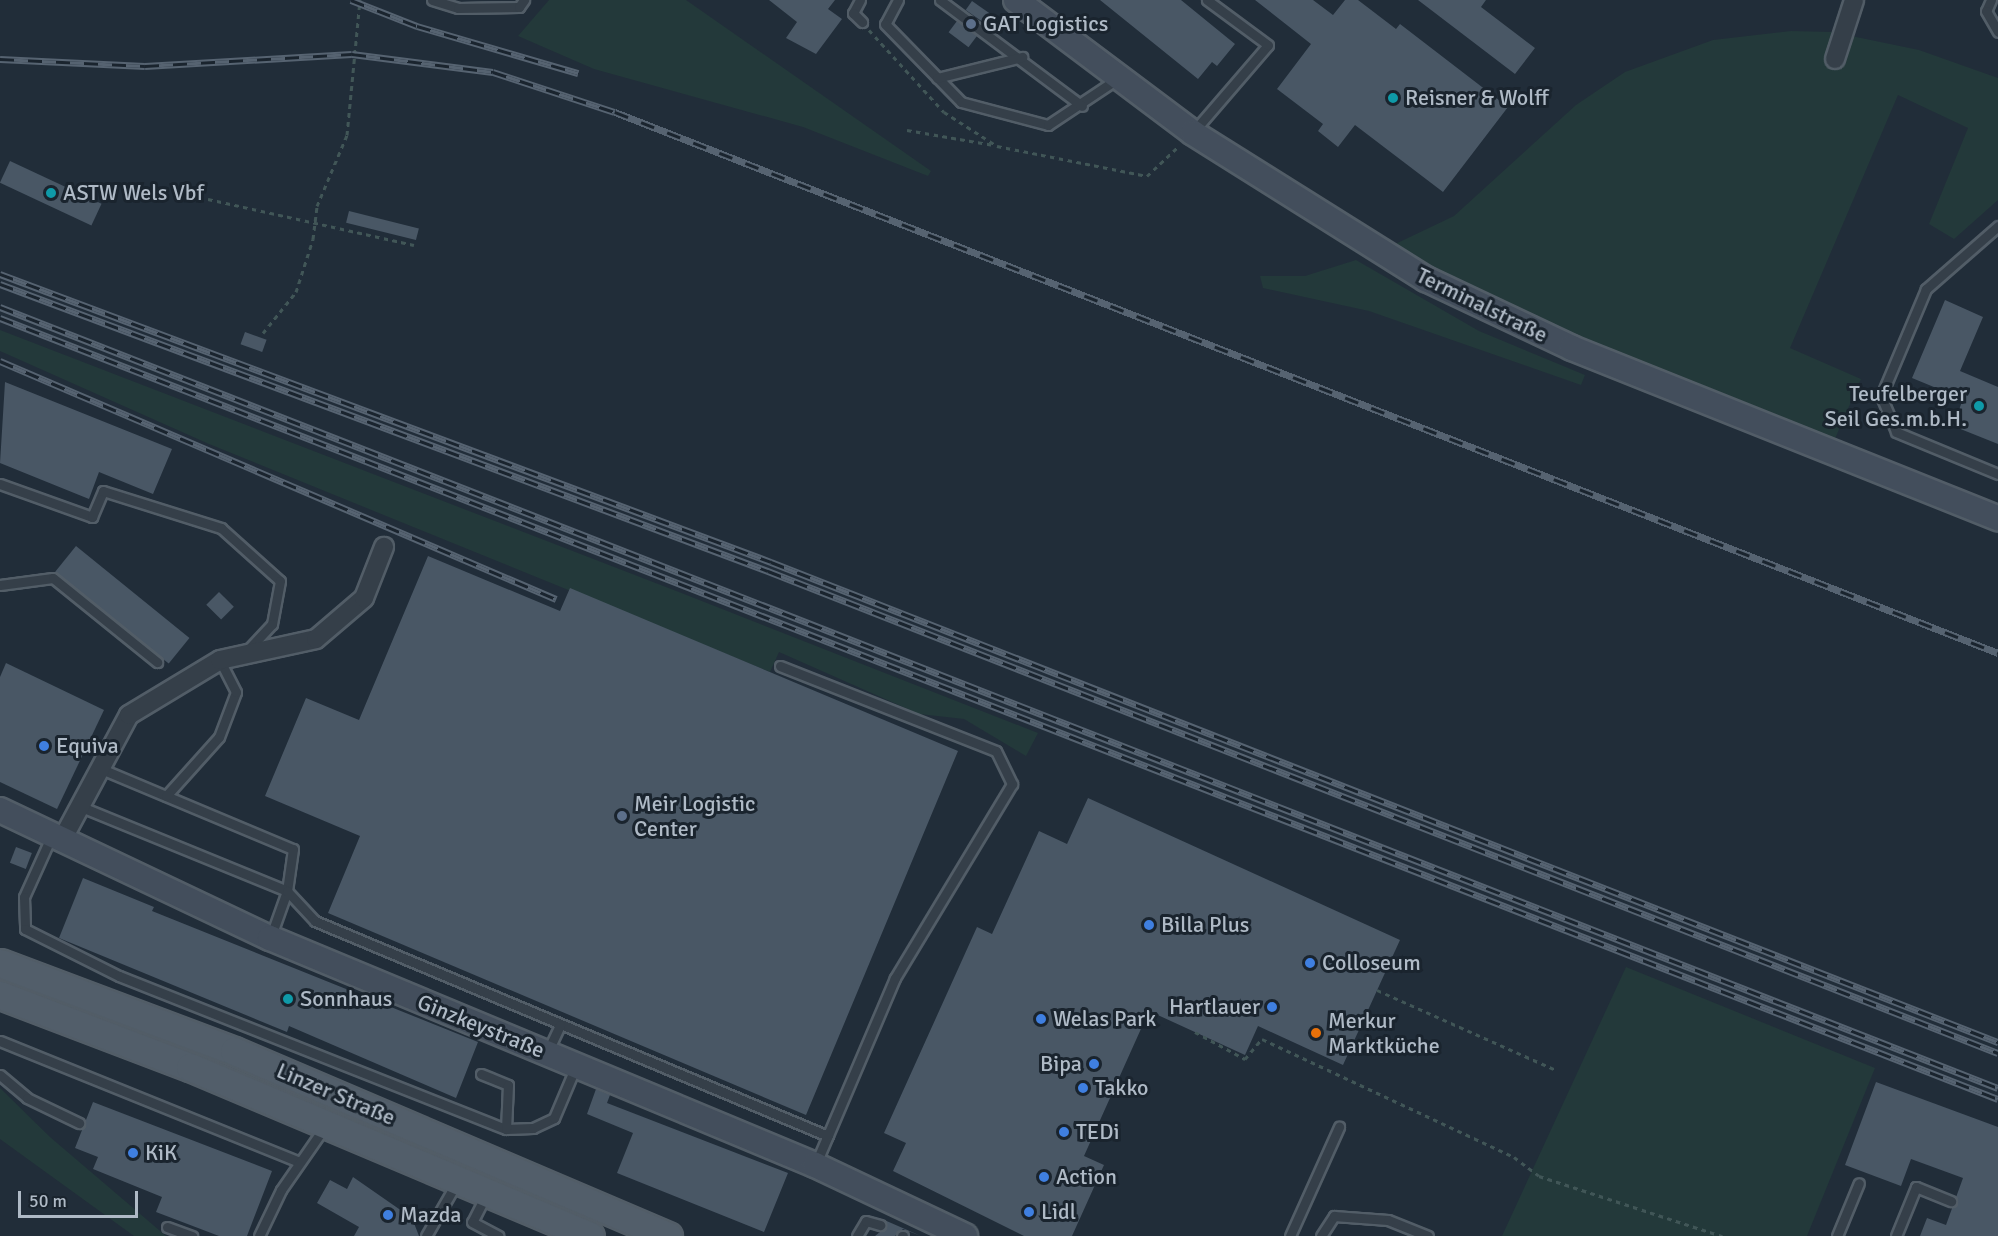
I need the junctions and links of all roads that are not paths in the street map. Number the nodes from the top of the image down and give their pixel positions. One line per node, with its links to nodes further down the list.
1 (432, 0): 2 (lane)
2 (524, 0)
3 (860, 0): 10 (lane)
4 (898, 0): 14 (lane)
5 (940, 0): 12 (lane)
6 (1016, 0): 15 (street, Terminalstraße)
7 (1207, 0): 17 (lane)
8 (1854, 0): 13 (street)
9 (1991, 0): 11 (lane)
10 (862, 22)
11 (1998, 32)
12 (1022, 57): 14 (lane); 16 (lane)
13 (1835, 59)
14 (938, 78): 16 (lane)
15 (1117, 79): 16 (lane); 17 (street, Terminalstraße)
16 (1083, 106)
17 (1193, 133): 21 (street, Terminalstraße)
18 (1998, 226): 19 (lane)
19 (1998, 474)
20 (0, 484): 24 (lane)
21 (1998, 518)
22 (384, 547): 24 (street)
23 (0, 585): 26 (lane)
24 (245, 653): 25 (street)
25 (220, 660): 28 (street); 29 (lane)
26 (157, 662)
27 (780, 666): 47 (lane)
28 (99, 768): 29 (lane); 30 (street)
29 (166, 796): 33 (lane)
30 (79, 806): 32 (street); 33 (lane)
31 (0, 810): 32 (street, Ginzkeystraße)
32 (57, 837): 34 (street, Ginzkeystraße); 46 (lane)
33 (287, 891): 34 (lane); 37 (lane)
34 (270, 938): 39 (street, Ginzkeystraße)
35 (0, 963): 62 (main road, Linzer Straße)
36 (0, 995): 44 (main road, Linzer Straße)
37 (560, 1025): 39 (lane); 47 (lane)
38 (0, 1041): 48 (lane)
39 (547, 1053): 40 (street, Ginzkeystraße)
40 (576, 1065): 46 (lane); 49 (street, Ginzkeystraße)
41 (481, 1074): 46 (lane)
42 (0, 1075): 43 (lane)
43 (79, 1123)
44 (327, 1125): 48 (lane); 50 (main road, Linzer Straße)
45 (1339, 1127): 64 (lane)
46 (506, 1129)
47 (828, 1136): 49 (lane)
48 (300, 1162): 58 (lane)
49 (815, 1165): 56 (street, Ginzkeystraße)
50 (458, 1180): 52 (main road, Linzer Straße); 59 (lane)
51 (1859, 1183): 67 (lane)
52 (487, 1192): 60 (lane); 61 (main road, Linzer Straße)
53 (1951, 1201): 68 (lane)
54 (880, 1225): 63 (lane)
55 (167, 1227): 57 (lane)
56 (959, 1235)
57 (192, 1236)
58 (259, 1236)
59 (426, 1236)
60 (498, 1236)
61 (590, 1236)
62 (668, 1236)
63 (857, 1236)
64 (1290, 1236)
65 (1321, 1236): 66 (lane)
66 (1428, 1236)
67 (1837, 1236)
68 (1896, 1236)

